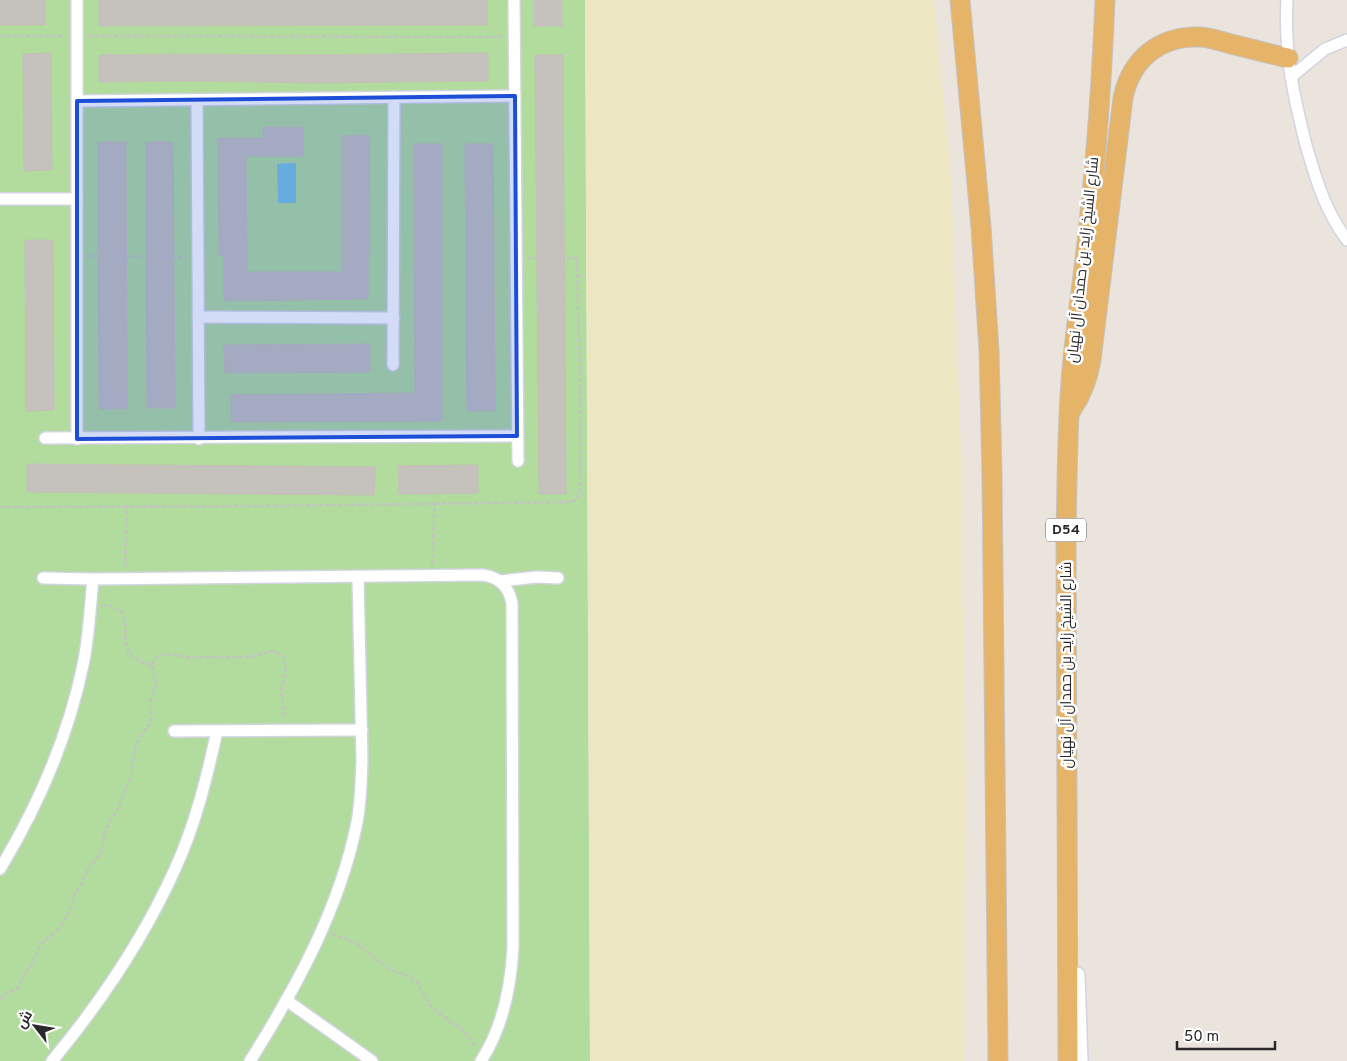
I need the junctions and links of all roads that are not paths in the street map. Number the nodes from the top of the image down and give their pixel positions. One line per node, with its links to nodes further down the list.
1 (77, 0): 11 (street)
2 (514, 0): 8 (street)
3 (960, 0): 39 (highway)
4 (1105, 0): 18 (highway, شارع الشيخ زايد بن حمدان آل نهيان / D54)
5 (1287, 0): 7 (street)
6 (1347, 40): 7 (street)
7 (1289, 68): 14 (street); 18 (highway)
8 (515, 96): 9 (street); 19 (street)
9 (394, 97): 10 (street); 16 (street)
10 (197, 100): 11 (street); 15 (street)
11 (77, 102): 13 (street)
12 (0, 199): 13 (street)
13 (77, 199): 21 (street)
14 (1347, 240)
15 (198, 317): 16 (street); 22 (street)
16 (394, 318): 17 (street)
17 (394, 365)
18 (1069, 412): 29 (highway, شارع الشيخ زايد بن حمدان آل نهيان / D54)
19 (517, 436): 22 (street); 23 (street)
20 (45, 438): 21 (street)
21 (77, 438): 22 (street)
22 (199, 438)
23 (518, 462)
24 (358, 577): 27 (street); 28 (street); 30 (street)
25 (43, 578): 27 (street)
26 (558, 578): 28 (street)
27 (93, 579): 33 (street)
28 (500, 581): 35 (street)
29 (1067, 729): 40 (highway, شارع الشيخ زايد بن حمدان آل نهيان / D54); 41 (street)
30 (362, 730): 32 (street); 34 (street)
31 (174, 731): 32 (street)
32 (217, 731): 36 (street)
33 (0, 869)
34 (286, 1000): 37 (street); 38 (street)
35 (482, 1060)
36 (52, 1061)
37 (250, 1061)
38 (372, 1061)
39 (998, 1061)
40 (1068, 1061)
41 (1080, 1061)

